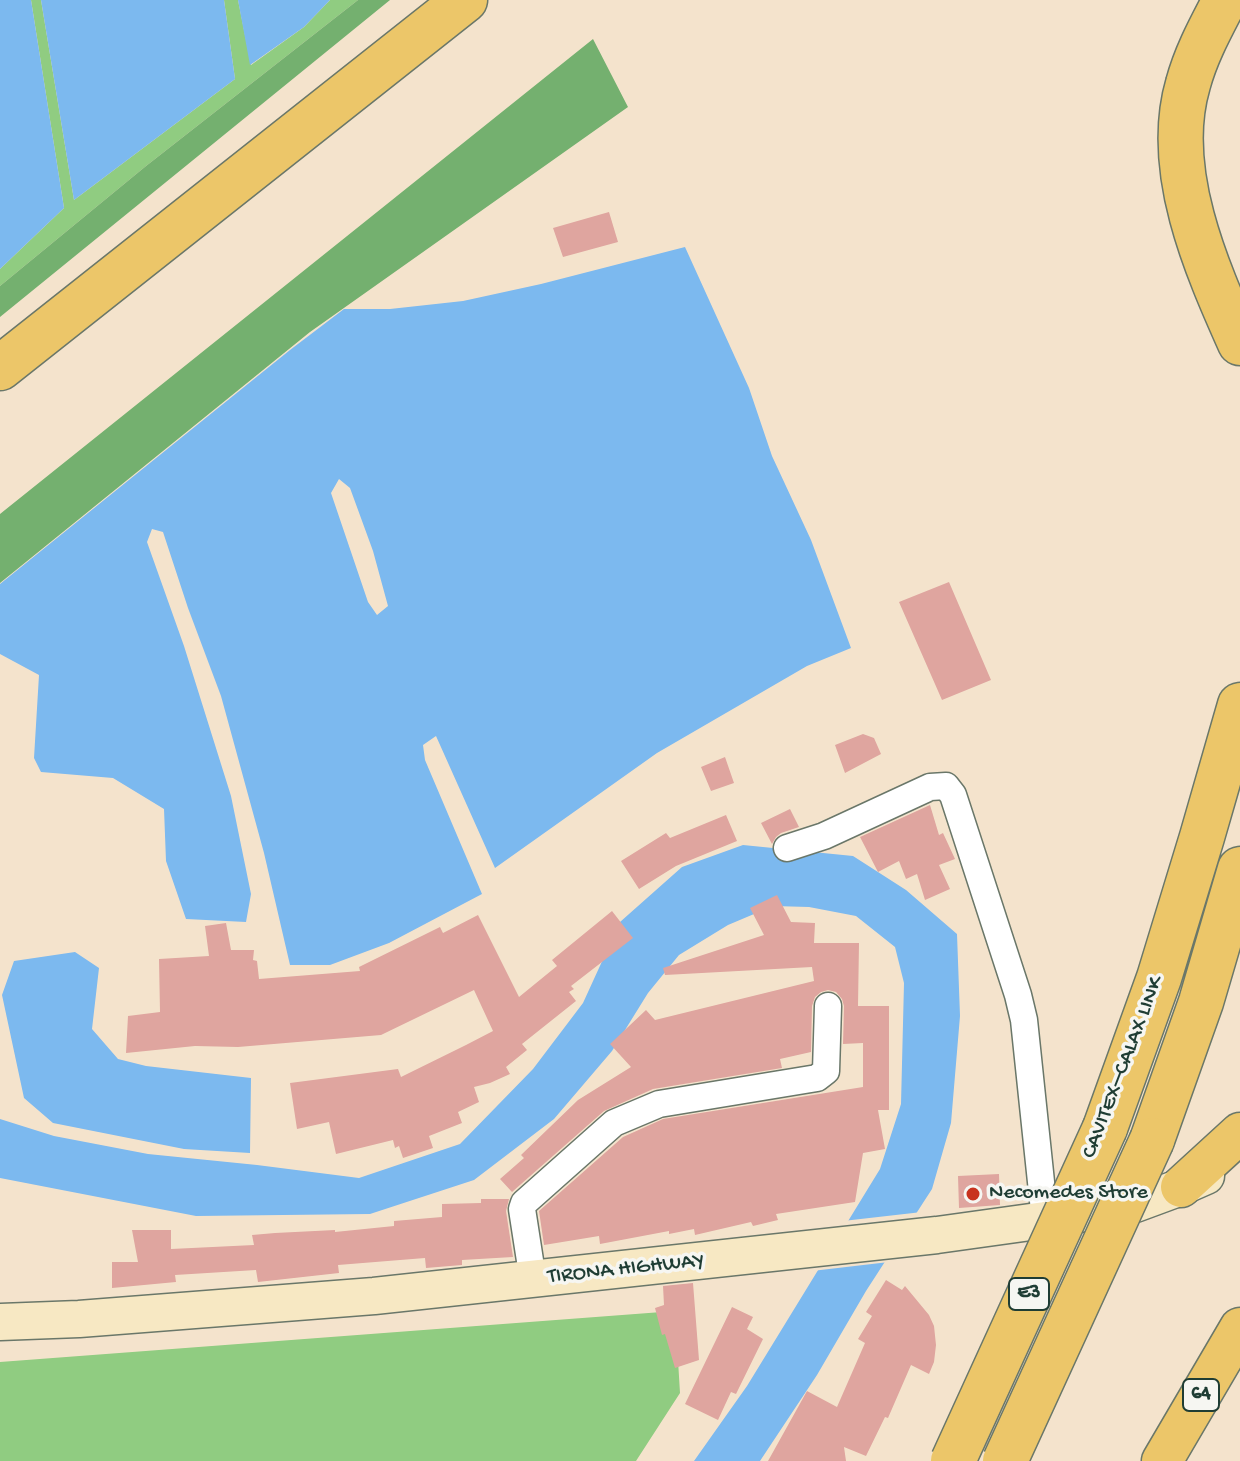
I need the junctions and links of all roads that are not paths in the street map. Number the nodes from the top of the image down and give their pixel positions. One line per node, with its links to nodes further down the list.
1 (465, 0): 4 (highway)
2 (1225, 0): 3 (highway)
3 (1240, 343)
4 (0, 368)
5 (1240, 705): 16 (highway, CAVITEX–CALAX LINK / E3, bridge)
6 (787, 848): 12 (street)
7 (1240, 869): 17 (highway, E3, bridge)
8 (828, 1006): 13 (street)
9 (1240, 1133): 11 (main road)
10 (1240, 1160): 11 (main road, TIRONA HIGHWAY)
11 (1181, 1187): 12 (main road, TIRONA HIGHWAY)
12 (1045, 1220): 13 (main road, TIRONA HIGHWAY)
13 (533, 1280): 14 (main road, TIRONA HIGHWAY)
14 (0, 1322)
15 (1240, 1328): 18 (main road, 64)
16 (953, 1461)
17 (1005, 1461)
18 (1162, 1461)

